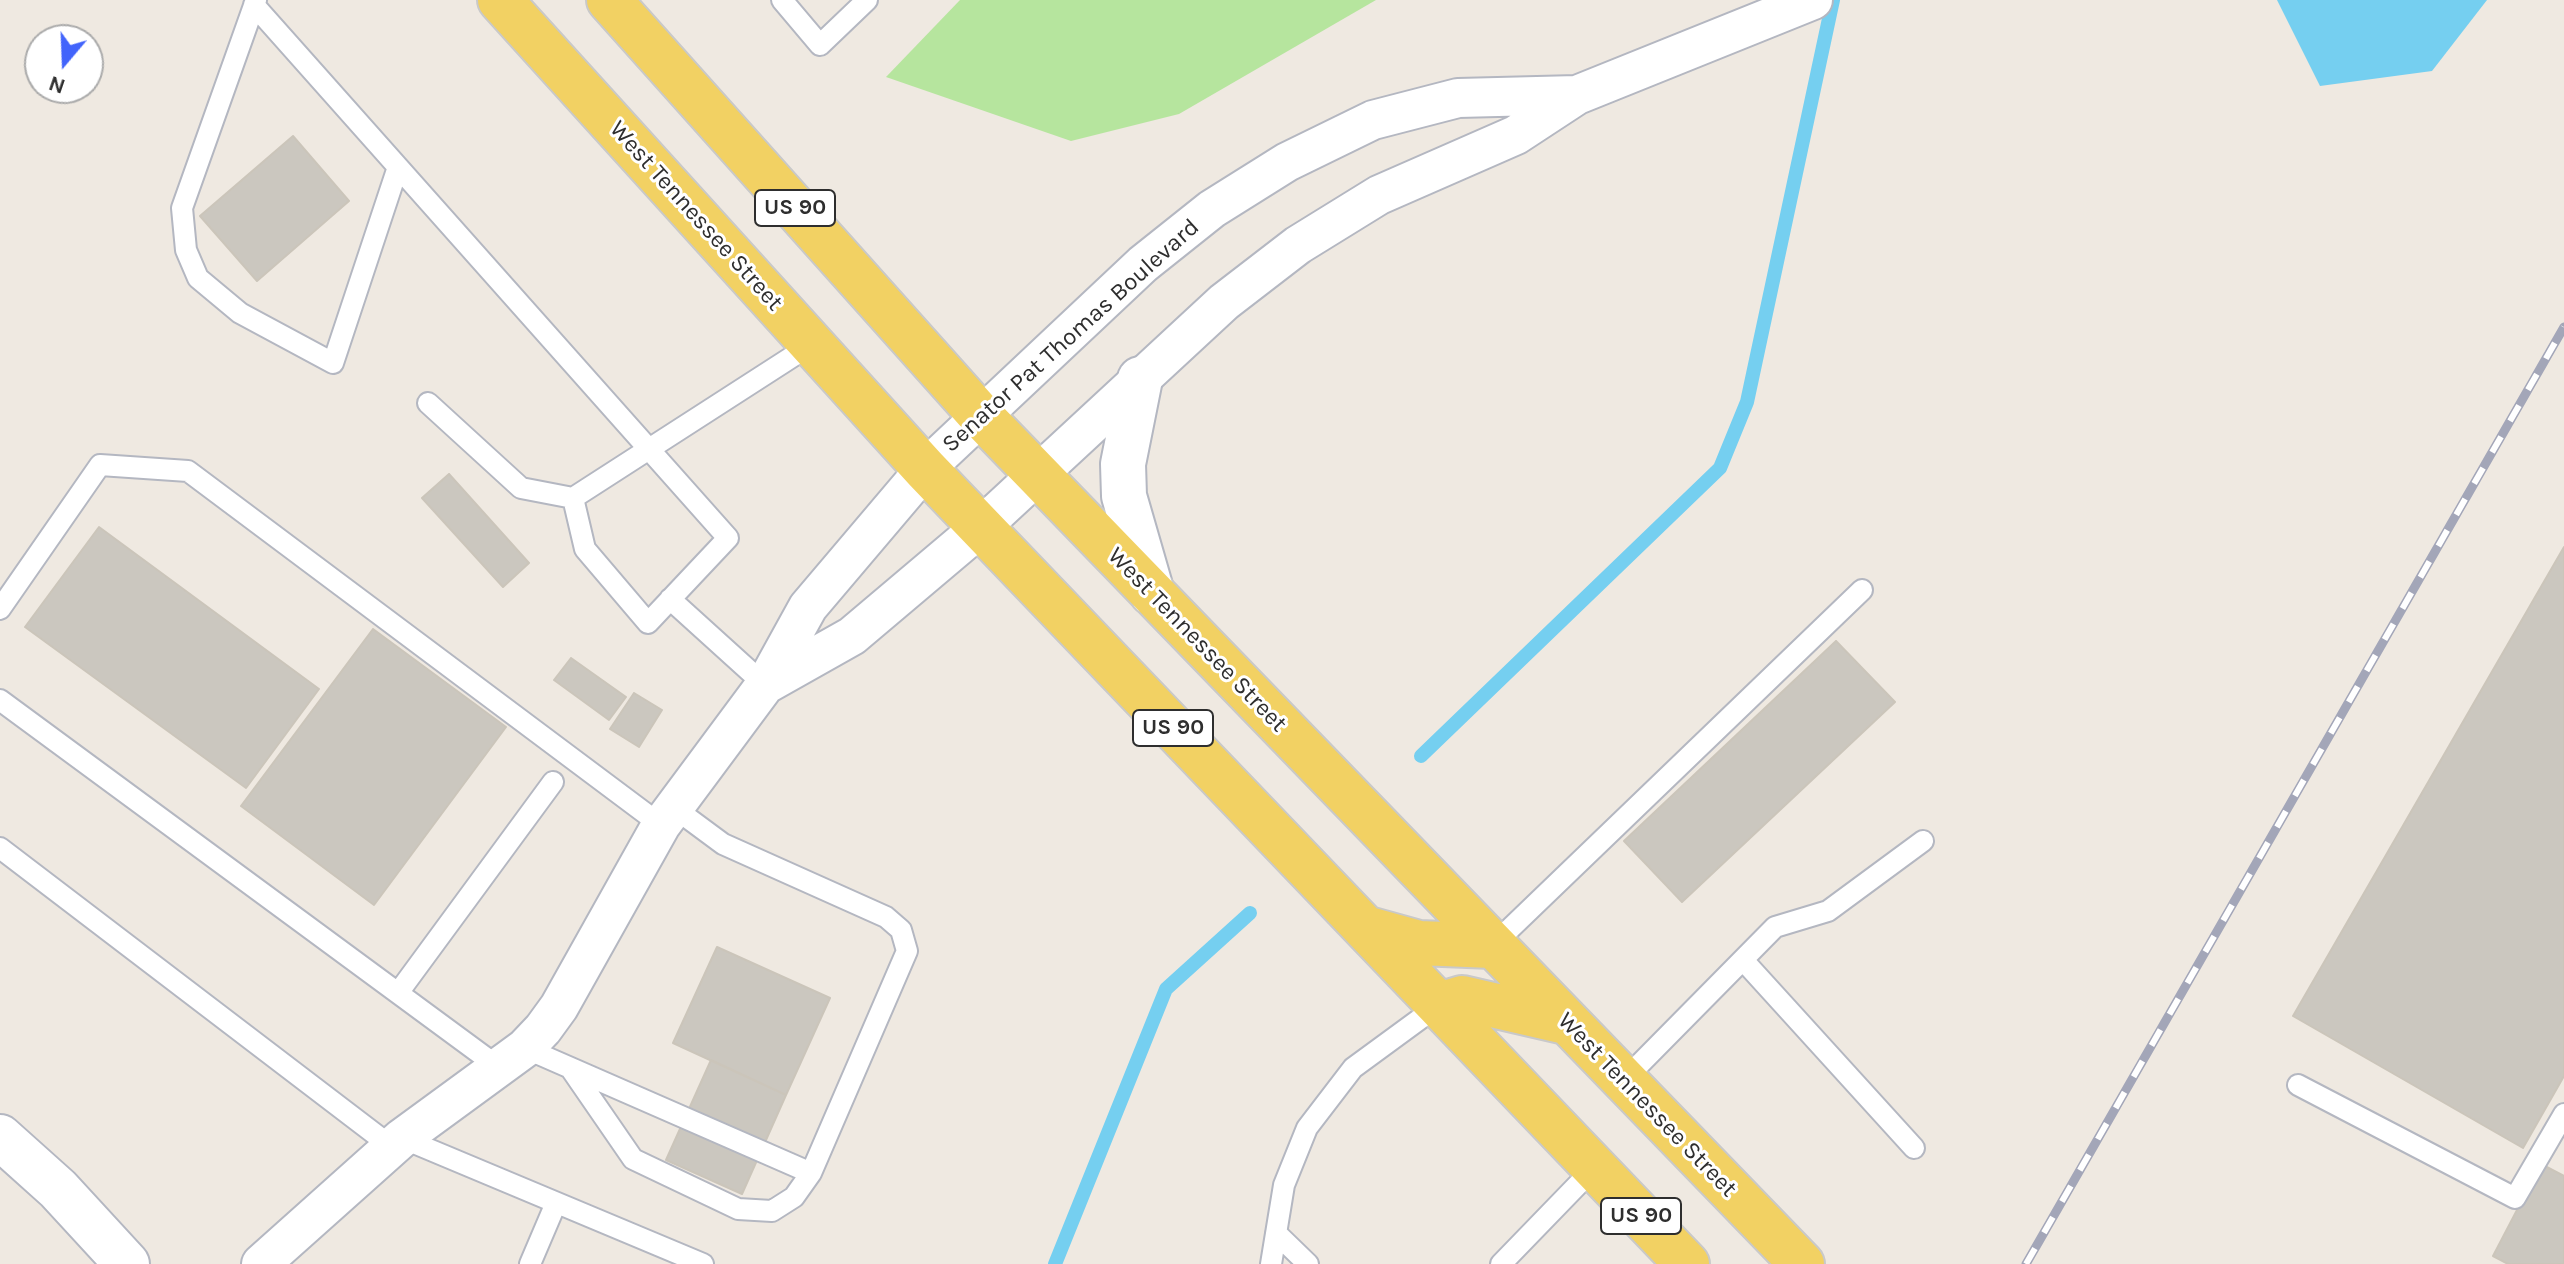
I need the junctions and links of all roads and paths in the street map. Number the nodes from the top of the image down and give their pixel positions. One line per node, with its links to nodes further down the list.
1 (500, 0): 9 (main road, West Tennessee Street / US 90)
2 (609, 0): 12 (main road, West Tennessee Street / US 90)
3 (782, 0): 4 (lane)
4 (867, 0)
5 (1813, 0): 7 (street, Senator Pat Thomas Boulevard)
6 (255, 2): 8 (lane); 8 (lane)
7 (1577, 95): 10 (street, Senator Pat Thomas Boulevard); 12 (street, Senator Pat Thomas Boulevard)
8 (398, 167): 13 (lane)
9 (812, 344): 13 (lane); 14 (main road, West Tennessee Street / US 90)
10 (1140, 379): 15 (street, Senator Pat Thomas Boulevard); 19 (street)
11 (428, 403): 16 (lane)
12 (981, 416): 14 (street, Senator Pat Thomas Boulevard); 15 (main road, West Tennessee Street / US 90)
13 (649, 450): 16 (lane); 20 (lane)
14 (925, 469): 17 (main road, West Tennessee Street / US 90); 22 (street, Senator Pat Thomas Boulevard)
15 (1037, 474): 17 (street, Senator Pat Thomas Boulevard); 19 (main road, West Tennessee Street / US 90)
16 (573, 498): 20 (lane)
17 (981, 527): 22 (street, Senator Pat Thomas Boulevard); 28 (main road, West Tennessee Street / US 90)
18 (1862, 590): 29 (lane)
19 (1152, 593): 29 (main road, West Tennessee Street / US 90)
20 (670, 599): 22 (lane)
21 (0, 609): 25 (lane)
22 (765, 685): 25 (street, Senator Pat Thomas Boulevard)
23 (0, 700): 31 (lane)
24 (553, 782): 31 (lane)
25 (667, 816): 34 (street, Senator Pat Thomas Boulevard); 43 (lane)
26 (1923, 841): 30 (lane)
27 (0, 848): 40 (lane)
28 (1365, 928): 29 (main road); 32 (main road, West Tennessee Street / US 90)
29 (1492, 946): 33 (main road, West Tennessee Street / US 90)
30 (1743, 960): 36 (lane); 41 (lane)
31 (398, 993): 34 (lane)
32 (1439, 1005): 33 (main road); 42 (main road, West Tennessee Street / US 90); 45 (lane)
33 (1566, 1022): 36 (main road, West Tennessee Street / US 90)
34 (511, 1057): 35 (lane); 40 (street, Senator Pat Thomas Boulevard)
35 (571, 1069): 43 (lane); 43 (lane)
36 (1623, 1081): 55 (main road, West Tennessee Street / US 90)
37 (2298, 1085): 38 (lane)
38 (2564, 1114)
39 (0, 1137): 47 (street)
40 (397, 1143): 44 (lane); 48 (street, Senator Pat Thomas Boulevard)
41 (1914, 1148)
42 (1594, 1168): 53 (lane); 54 (main road, West Tennessee Street / US 90)
43 (811, 1173)
44 (556, 1203): 46 (lane); 49 (lane)
45 (1276, 1233): 51 (lane); 52 (lane)
46 (670, 1258): 50 (lane)
47 (127, 1264)
48 (261, 1264)
49 (530, 1264)
50 (703, 1264)
51 (1271, 1264)
52 (1308, 1264)
53 (1501, 1264)
54 (1687, 1264)
55 (1802, 1264)

